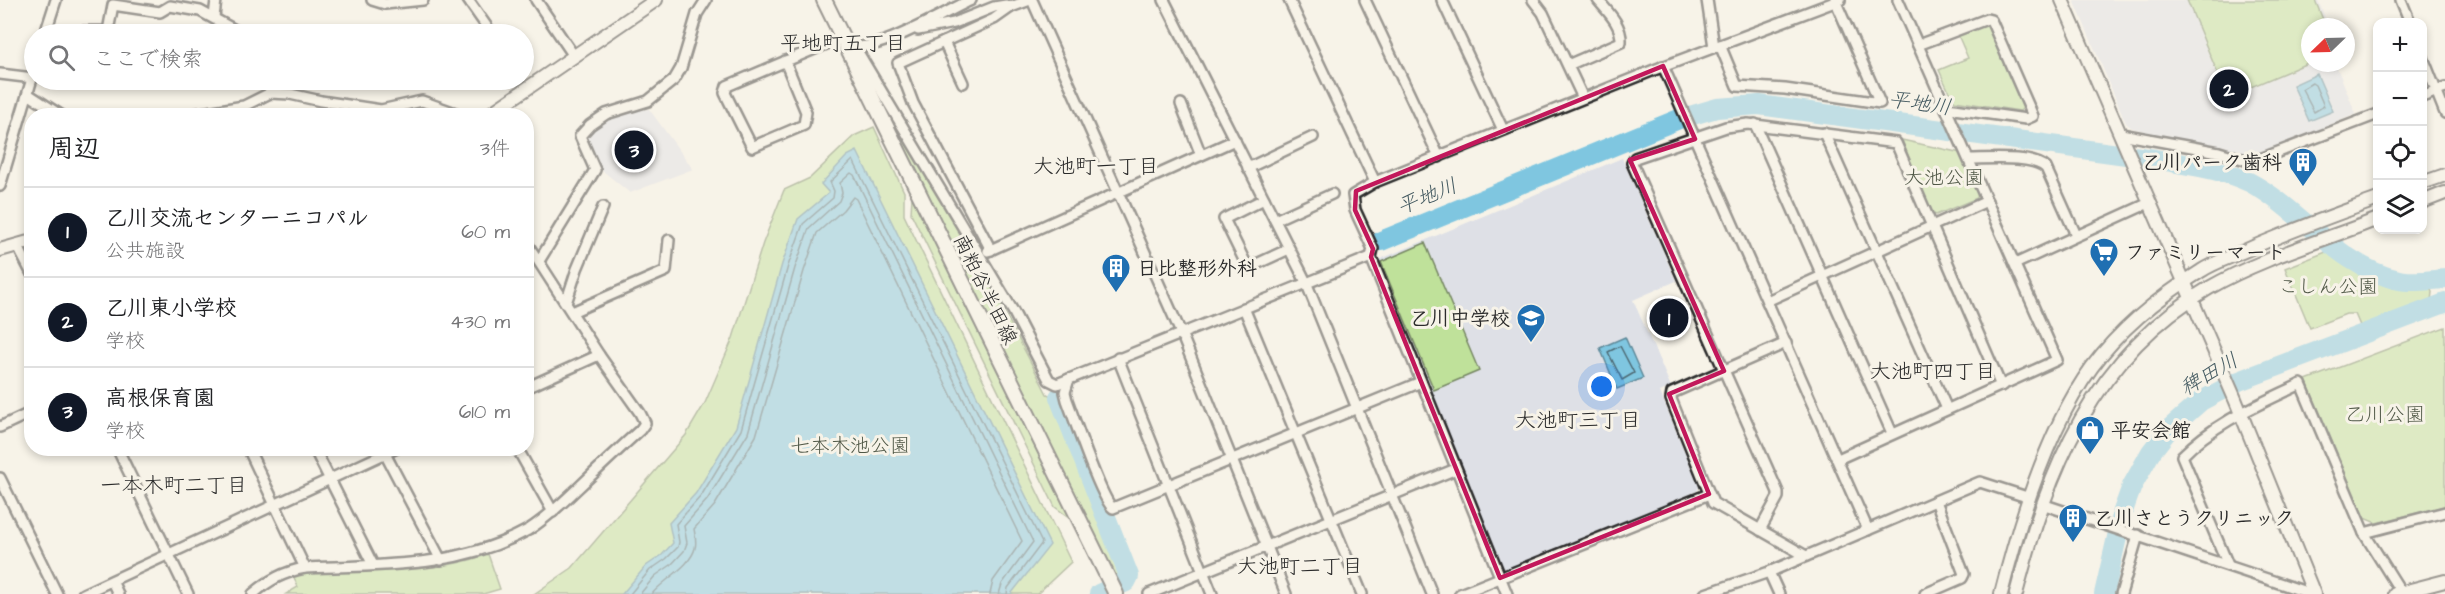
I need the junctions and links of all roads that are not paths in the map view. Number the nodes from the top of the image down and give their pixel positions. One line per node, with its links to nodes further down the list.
1 (56, 0): 26 (street)
2 (216, 0): 24 (street)
3 (372, 0): 4 (street)
4 (423, 0)
5 (468, 0): 29 (street)
6 (536, 0): 35 (street)
7 (655, 0): 35 (street)
8 (706, 0): 100 (street)
9 (824, 0): 31 (main road, 南粕谷半田線)
10 (971, 0): 30 (street)
11 (1031, 0): 23 (street); 76 (street)
12 (1164, 0): 66 (street)
13 (1289, 0): 74 (street)
14 (1365, 0): 69 (street)
15 (1442, 0): 62 (street)
16 (1533, 0): 38 (street)
17 (1598, 0): 38 (street)
18 (1707, 0): 34 (street)
19 (1837, 0): 34 (street); 34 (street)
20 (1898, 0): 33 (street)
21 (2062, 0): 67 (street)
22 (2401, 0): 25 (street)
23 (1011, 7): 30 (street); 32 (street)
24 (214, 18): 27 (street); 28 (street)
25 (2408, 18)
26 (49, 24)
27 (109, 24)
28 (224, 24)
29 (485, 24)
30 (910, 32): 31 (street)
31 (848, 42): 36 (street); 97 (street); 163 (main road, 南粕谷半田線)
32 (944, 42): 43 (street); 94 (street)
33 (1918, 45): 58 (street); 58 (street)
34 (1717, 46): 39 (street)
35 (574, 56): 42 (street)
36 (785, 62): 36 (street)
37 (2427, 64): 47 (street)
38 (1568, 65): 50 (street)
39 (1663, 66): 50 (street); 64 (street)
40 (0, 74): 41 (street)
41 (24, 75)
42 (534, 78)
43 (963, 83)
44 (29, 90): 49 (street)
45 (270, 90): 48 (street)
46 (518, 90): 57 (street)
47 (2441, 90): 59 (street)
48 (270, 93): 53 (street); 54 (street)
49 (28, 94): 52 (street); 75 (street)
50 (1583, 98): 62 (street)
51 (1181, 104): 68 (street)
52 (50, 108)
53 (232, 108)
54 (368, 108)
55 (390, 108): 56 (street)
56 (442, 108)
57 (496, 108)
58 (1947, 108): 70 (street)
59 (2445, 113)
60 (2373, 116): 67 (street)
61 (1755, 124): 63 (street); 64 (street); 102 (street)
62 (1503, 130): 69 (street)
63 (1824, 133): 87 (street); 95 (street)
64 (1693, 134): 106 (street); 113 (street)
65 (1313, 137): 71 (street)
66 (1235, 140): 68 (street); 71 (street)
67 (2123, 140): 83 (street)
68 (1201, 155): 76 (street)
69 (1439, 157): 74 (street)
70 (1970, 159): 81 (street); 88 (street)
71 (1248, 168): 79 (street)
72 (2445, 175): 73 (street)
73 (2427, 181)
74 (1375, 182): 98 (street)
75 (0, 186)
76 (1119, 193): 94 (street); 109 (street)
77 (2445, 193): 80 (street)
78 (1332, 194): 85 (street)
79 (1264, 199): 85 (street); 92 (street)
80 (2427, 200)
81 (1988, 201): 87 (street); 101 (street)
82 (2373, 201): 104 (street)
83 (2149, 203): 88 (street); 104 (street)
84 (603, 207): 107 (street)
85 (1275, 220): 92 (street)
86 (2373, 221): 105 (street)
87 (1930, 226): 95 (street); 117 (street)
88 (2076, 235): 101 (street)
89 (669, 240): 107 (street)
90 (24, 243): 91 (street)
91 (17, 245): 93 (street); 99 (street)
92 (1289, 249): 103 (street)
93 (0, 250)
94 (991, 250): 97 (street)
95 (1875, 250): 102 (street); 119 (street)
96 (534, 254): 100 (street)
97 (980, 255): 114 (street)
98 (1371, 257): 103 (street); 115 (street)
99 (24, 259)
100 (539, 261): 107 (street)
101 (2015, 264): 117 (street)
102 (1823, 275): 106 (street); 124 (street)
103 (1306, 282): 108 (street); 118 (street)
104 (2183, 284): 105 (street); 140 (street)
105 (2191, 300): 120 (street); 142 (street)
106 (1767, 301): 110 (street)
107 (569, 307): 111 (street)
108 (1244, 308): 109 (street); 123 (street)
109 (1181, 333): 112 (street); 131 (street)
110 (1786, 343): 113 (street); 132 (street)
111 (599, 355): 116 (street); 144 (street)
112 (1118, 358): 114 (street); 136 (street)
113 (1724, 371): 138 (street); 147 (street)
114 (1069, 379): 136 (street)
115 (1421, 382): 118 (street); 133 (street)
116 (534, 384)
117 (2001, 386): 119 (street)
118 (1358, 409): 123 (street); 139 (street)
119 (1947, 409): 124 (street)
120 (2240, 414): 149 (street); 156 (street); 183 (street)
121 (24, 416): 122 (street)
122 (0, 427)
123 (1295, 433): 131 (street); 146 (street)
124 (1892, 433): 132 (street)
125 (121, 456): 152 (street)
126 (252, 456): 143 (street)
127 (318, 456): 135 (street)
128 (375, 456): 135 (street)
129 (387, 456): 154 (street)
130 (522, 456): 144 (street)
131 (1231, 459): 136 (street); 151 (street)
132 (1838, 459): 148 (street)
133 (1456, 469): 139 (street); 160 (street)
134 (0, 478): 137 (street)
135 (330, 480): 143 (street); 155 (street)
136 (1168, 484): 158 (street)
137 (3, 493): 165 (street)
138 (1709, 494): 147 (street); 160 (street)
139 (1392, 495): 146 (street); 174 (street)
140 (2030, 498): 141 (street); 180 (street)
141 (1936, 501): 148 (street); 179 (street)
142 (2042, 504): 150 (street); 181 (street)
143 (276, 505): 152 (street); 157 (street)
144 (553, 512): 154 (street)
145 (2445, 512): 149 (street)
146 (1332, 520): 151 (street); 173 (street)
147 (1760, 530): 153 (street)
148 (1868, 530): 153 (street)
149 (2364, 533): 164 (street)
150 (2135, 534): 156 (street); 182 (street)
151 (1267, 546): 158 (street); 172 (street)
152 (169, 555): 161 (street); 168 (street)
153 (1806, 556): 159 (street)
154 (441, 560): 155 (street)
155 (373, 565): 157 (street)
156 (2228, 565): 183 (street)
157 (305, 568): 169 (street)
158 (1203, 572): 170 (street); 171 (street)
159 (1769, 572): 177 (street); 178 (street)
160 (1500, 578): 175 (street); 176 (street)
161 (112, 581): 166 (street); 167 (street)
162 (2445, 581): 164 (street)
163 (1114, 590)
164 (2398, 593)
165 (57, 594)
166 (84, 594)
167 (118, 594)
168 (188, 594)
169 (253, 594)
170 (1149, 594)
171 (1212, 594)
172 (1286, 594)
173 (1362, 594)
174 (1432, 594)
175 (1460, 594)
176 (1507, 594)
177 (1705, 594)
178 (1779, 594)
179 (1925, 594)
180 (2001, 594)
181 (2016, 594)
182 (2121, 594)
183 (2313, 594)

